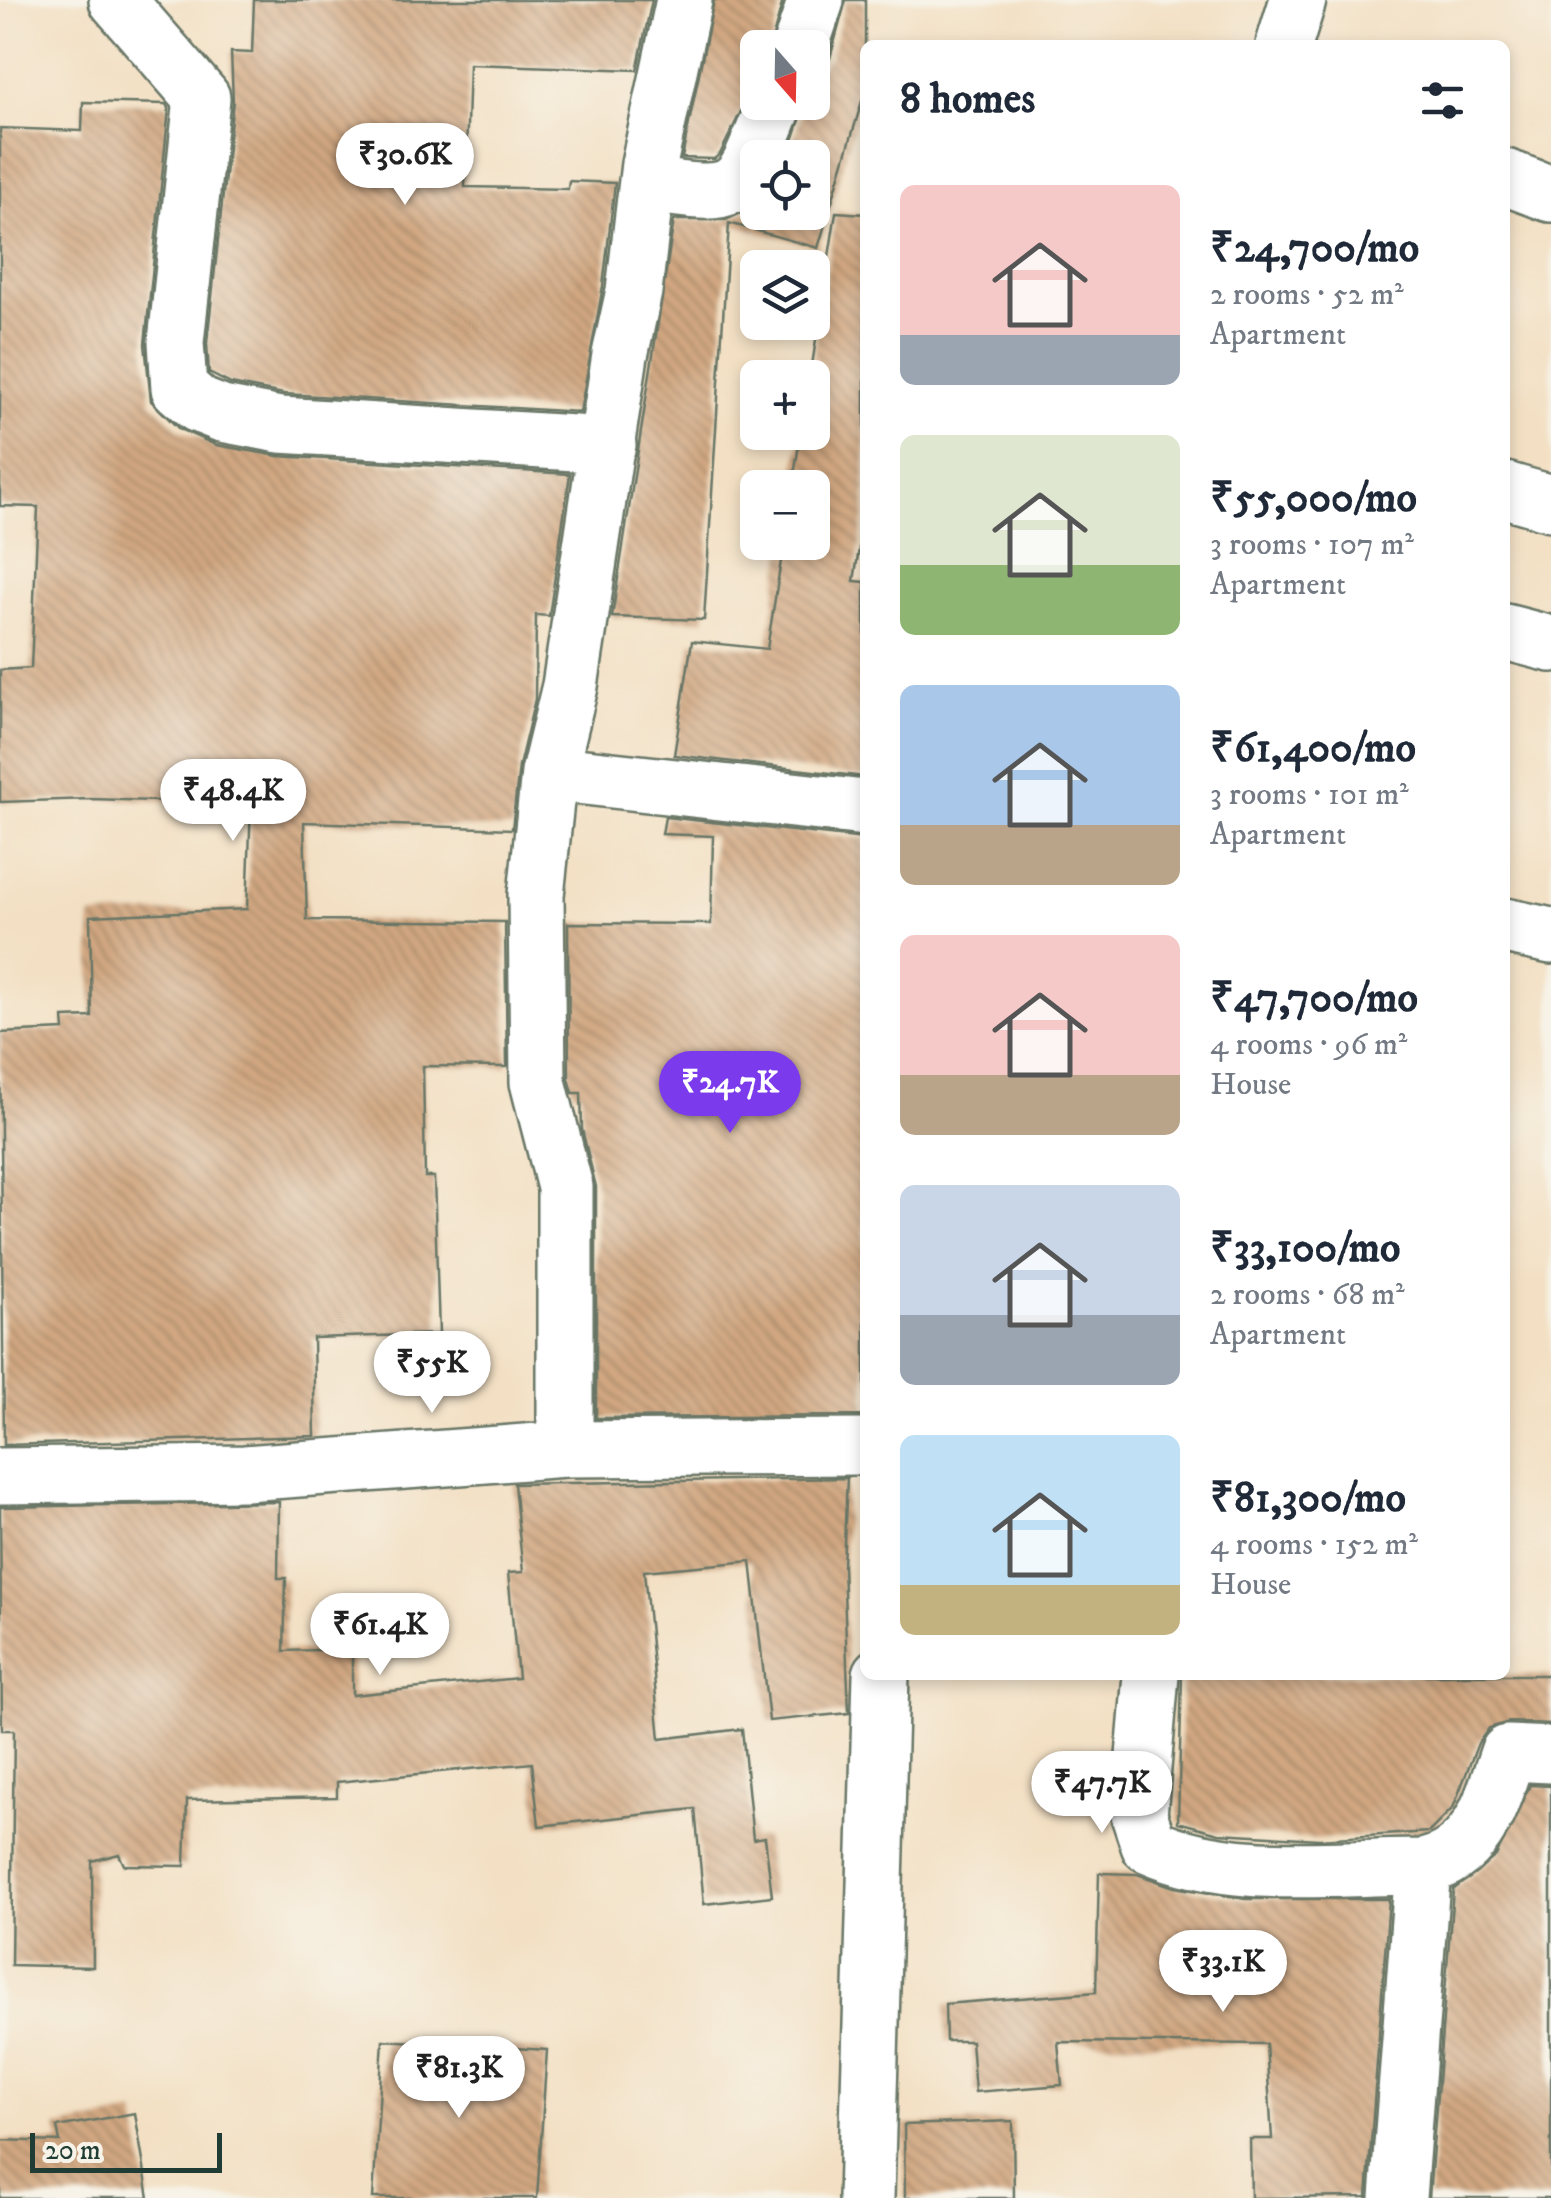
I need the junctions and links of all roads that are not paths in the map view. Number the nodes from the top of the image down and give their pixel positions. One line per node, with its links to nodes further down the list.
1 (117, 0): 11 (street)
2 (684, 0): 9 (street)
3 (816, 0): 5 (street)
4 (1298, 0): 6 (street)
5 (806, 30)
6 (1286, 40)
7 (768, 120): 9 (street)
8 (1510, 179): 10 (street)
9 (647, 184): 11 (street)
10 (1551, 194)
11 (608, 445): 16 (street)
12 (1510, 491): 13 (street)
13 (1551, 503)
14 (1510, 633): 15 (street)
15 (1551, 644)
16 (549, 773): 17 (street); 21 (street)
17 (860, 807)
18 (1510, 927): 19 (street)
19 (1551, 936)
20 (860, 1447): 21 (street)
21 (565, 1449): 22 (street)
22 (0, 1476)
23 (880, 1680): 27 (street)
24 (1151, 1680): 26 (street)
25 (1551, 1755): 26 (street)
26 (1423, 1866): 28 (street)
27 (866, 2198)
28 (1398, 2198)

